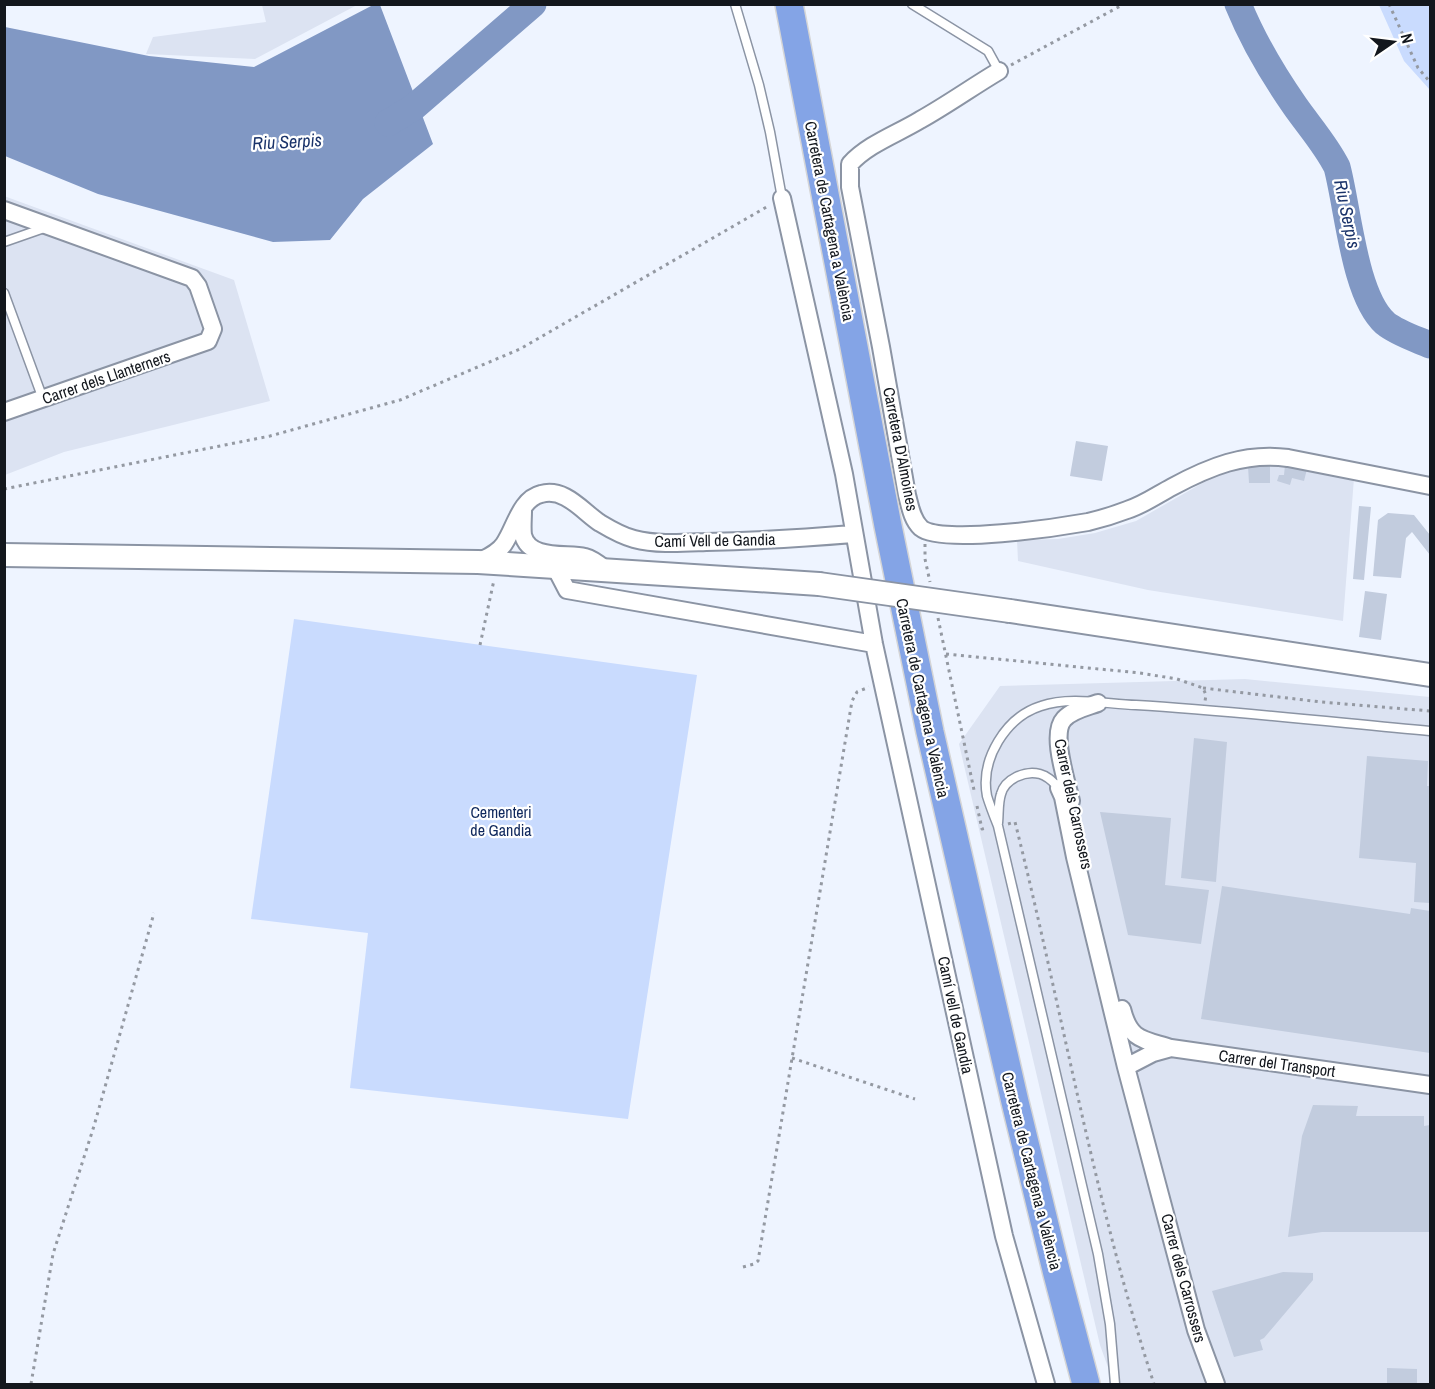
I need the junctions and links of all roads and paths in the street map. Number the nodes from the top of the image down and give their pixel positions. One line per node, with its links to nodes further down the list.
1 (735, 4): 8 (lane)
2 (789, 4): 51 (highway, Carretera de Cartagena a València)
3 (912, 4): 6 (lane)
4 (1124, 4): 6 (path)
5 (1389, 4): 7 (path)
6 (999, 71): 18 (street, Carretera D'Almoines)
7 (1431, 82)
8 (782, 198): 16 (path); 19 (street, Camí vell de Gandia)
9 (4, 210): 10 (street)
10 (50, 226): 11 (lane); 13 (street, Carrer dels Llanterners)
11 (4, 242)
12 (4, 293): 13 (lane)
13 (43, 399): 14 (street, Carrer dels Llanterners)
14 (4, 412)
15 (1431, 486): 18 (street, Carretera D'Almoines)
16 (4, 489)
17 (524, 507): 19 (street, Camí Vell de Gandia); 21 (street); 23 (street)
18 (927, 531): 24 (path)
19 (853, 534): 26 (street, Camí vell de Gandia)
20 (4, 555): 21 (main road)
21 (488, 563): 22 (main road); 27 (path)
22 (555, 567): 23 (main road); 26 (street)
23 (605, 569): 29 (main road, bridge)
24 (932, 591)
25 (937, 612): 28 (path)
26 (874, 644): 30 (street, Camí vell de Gandia)
27 (480, 645)
28 (946, 654): 31 (path); 37 (path)
29 (1431, 675)
30 (882, 683): 44 (path); 50 (street, Camí vell de Gandia)
31 (1203, 688): 33 (path); 34 (path)
32 (1098, 703): 33 (lane, Carrer dels Carrossers); 40 (lane); 43 (street, Carrer dels Carrossers)
33 (1204, 709): 35 (lane, Carrer dels Carrossers)
34 (1431, 711)
35 (1431, 731)
36 (1059, 788): 40 (lane); 45 (street, Carrer dels Carrossers)
37 (975, 794)
38 (977, 806): 41 (path)
39 (1015, 822): 53 (path)
40 (998, 826): 52 (lane)
41 (982, 829)
42 (154, 913): 49 (path)
43 (1171, 1048): 45 (street, Carrer del Transport); 46 (street, Carrer del Transport)
44 (792, 1058): 47 (path); 48 (path)
45 (1126, 1067): 54 (street, Carrer dels Carrossers)
46 (1431, 1085)
47 (915, 1099)
48 (742, 1267)
49 (31, 1384)
50 (1046, 1384)
51 (1086, 1384)
52 (1115, 1384)
53 (1154, 1384)
54 (1216, 1384)

